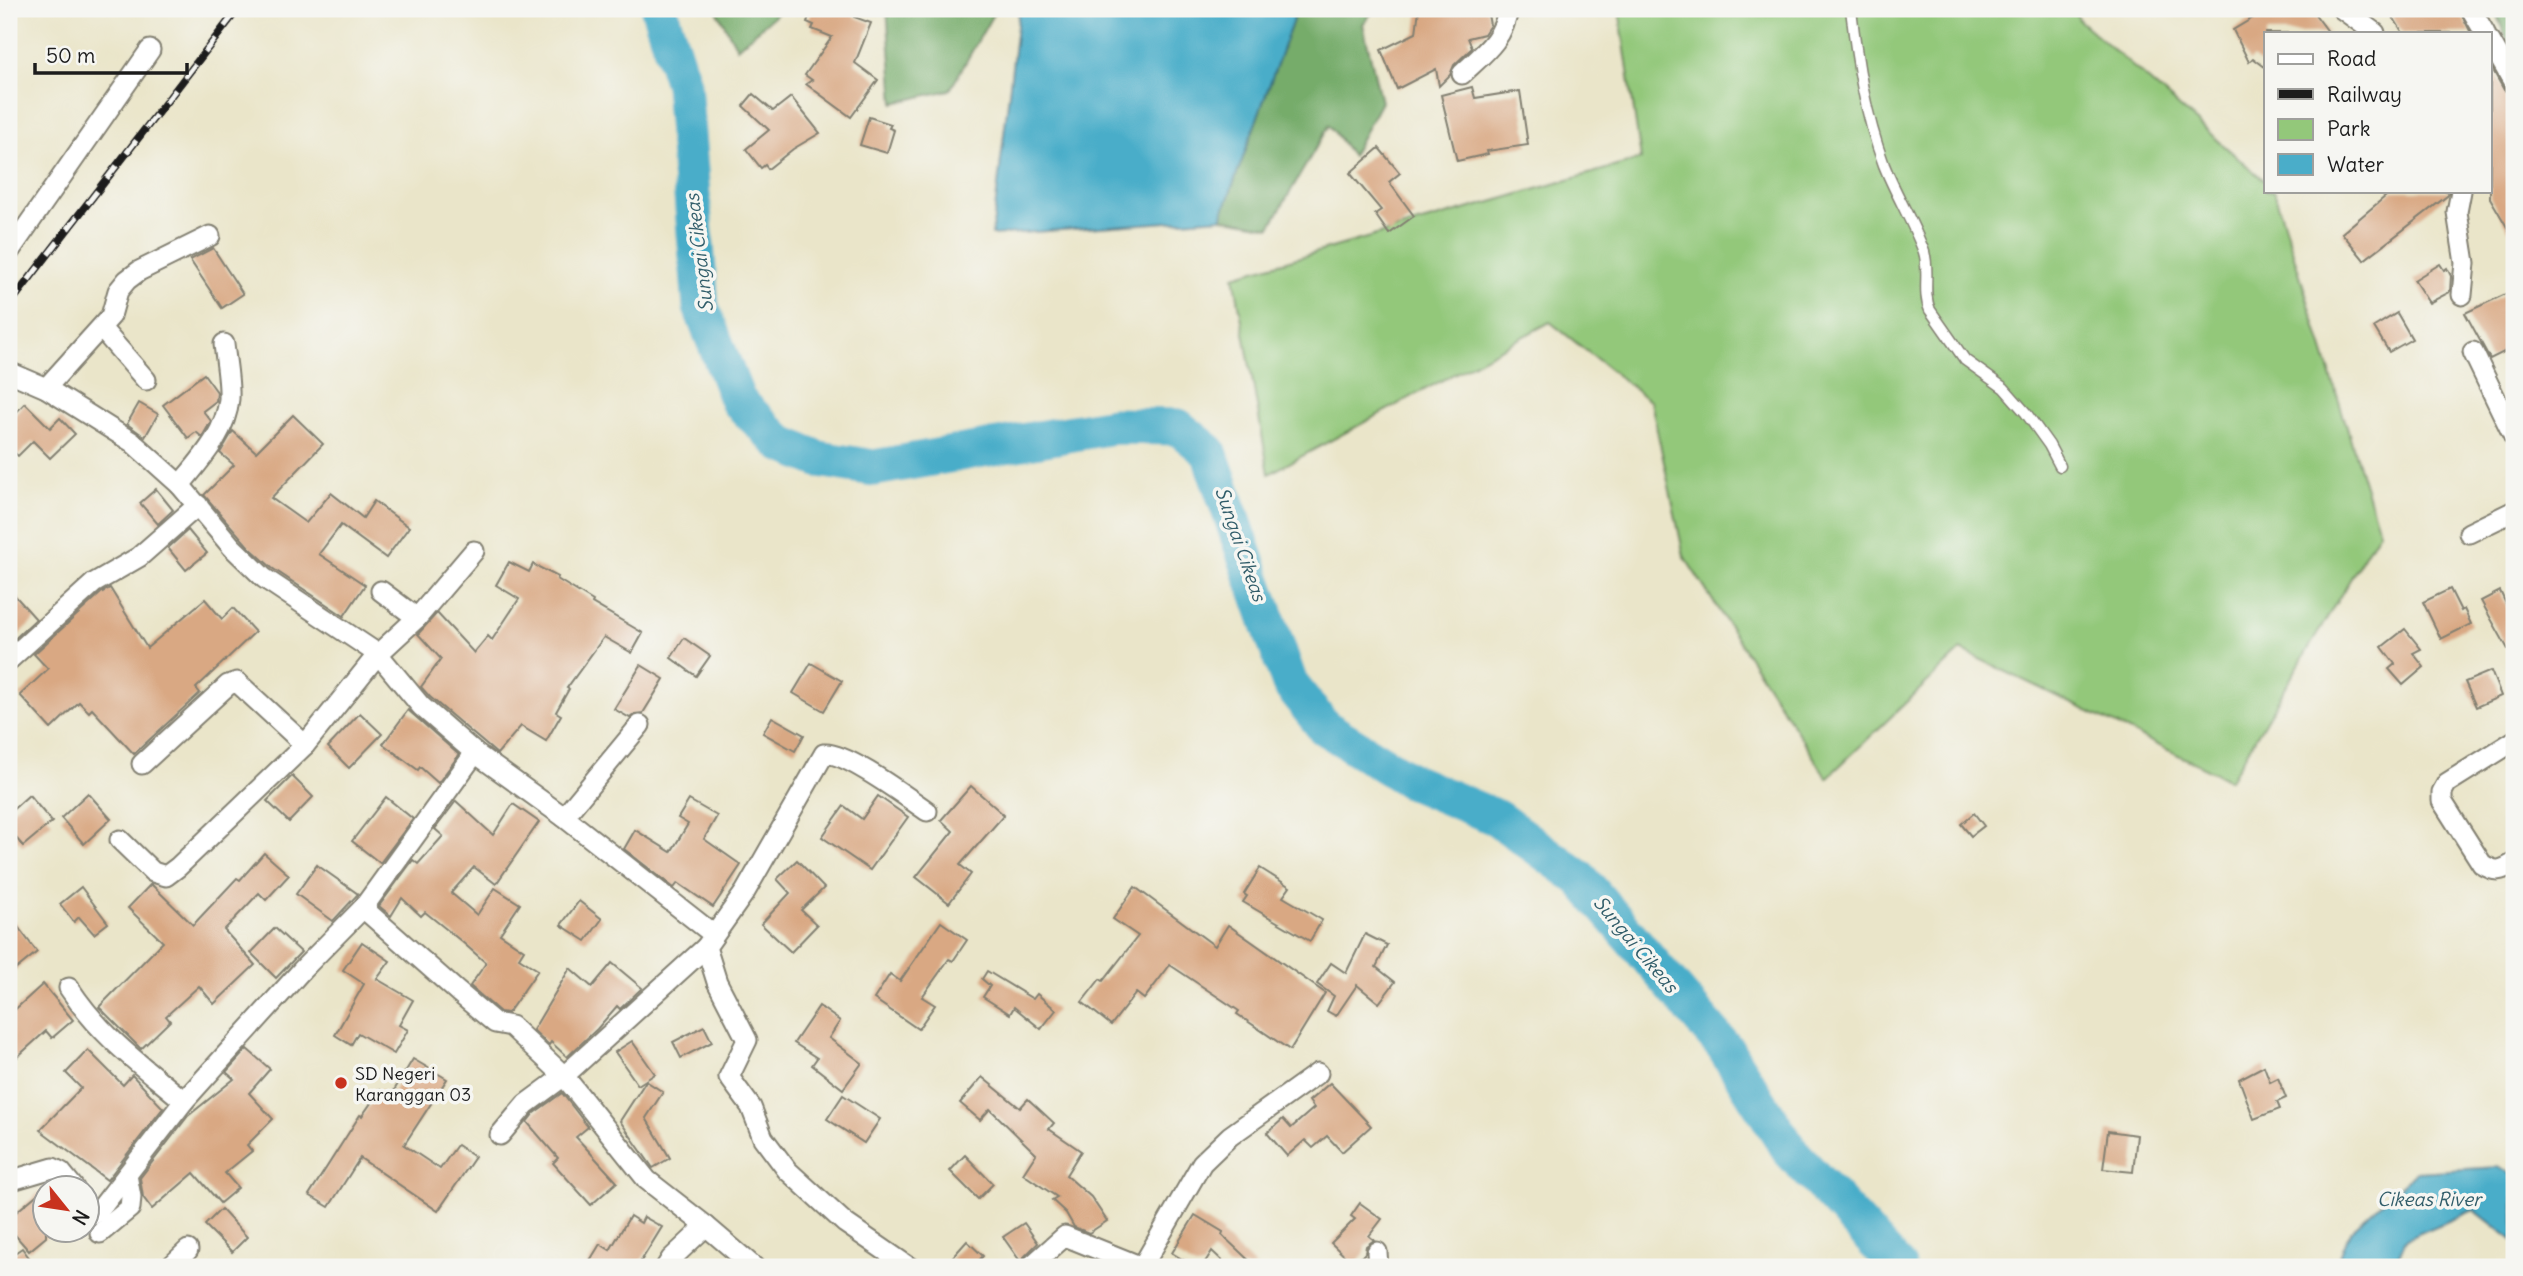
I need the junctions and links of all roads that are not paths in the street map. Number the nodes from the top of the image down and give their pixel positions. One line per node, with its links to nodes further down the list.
1 (1508, 9): 9 (street)
2 (1851, 9): 22 (lane)
3 (2342, 9): 5 (street)
4 (2471, 9): 6 (street)
5 (2374, 32)
6 (2484, 32)
7 (2492, 44): 10 (street)
8 (150, 50): 13 (street)
9 (1462, 74)
10 (2514, 83)
11 (2461, 192): 14 (street)
12 (211, 236): 15 (street)
13 (9, 252)
14 (2462, 295)
15 (101, 328): 19 (street); 20 (street)
16 (224, 344): 23 (street)
17 (2473, 352): 21 (street)
18 (10, 375): 20 (street)
19 (146, 380)
20 (46, 388): 23 (street)
21 (2514, 437)
22 (2060, 466)
23 (180, 485): 24 (street)
24 (198, 505): 30 (street); 31 (street)
25 (2514, 511): 26 (street)
26 (2469, 533)
27 (474, 551): 29 (street)
28 (381, 591): 29 (street)
29 (417, 618): 30 (street)
30 (378, 654): 34 (street); 35 (street)
31 (9, 660)
32 (640, 725): 38 (street)
33 (2514, 741): 40 (street)
34 (305, 746): 36 (street); 39 (street)
35 (475, 752): 38 (street); 41 (street)
36 (142, 764)
37 (927, 811): 42 (street)
38 (564, 817): 42 (street)
39 (120, 840)
40 (2514, 863)
41 (363, 908): 45 (street); 46 (street)
42 (709, 941): 45 (street); 60 (street)
43 (69, 988): 46 (street)
44 (1318, 1073): 61 (street)
45 (565, 1076): 47 (street); 54 (street)
46 (184, 1101): 51 (street)
47 (500, 1135)
48 (32, 1174): 52 (street)
49 (33, 1174): 50 (street)
50 (63, 1174)
51 (127, 1175): 53 (street); 55 (street)
52 (9, 1181)
53 (102, 1207)
54 (706, 1226): 58 (street); 59 (street)
55 (102, 1231)
56 (188, 1250): 57 (street)
57 (170, 1267)
58 (666, 1267)
59 (754, 1267)
60 (909, 1267)
61 (1030, 1267)

